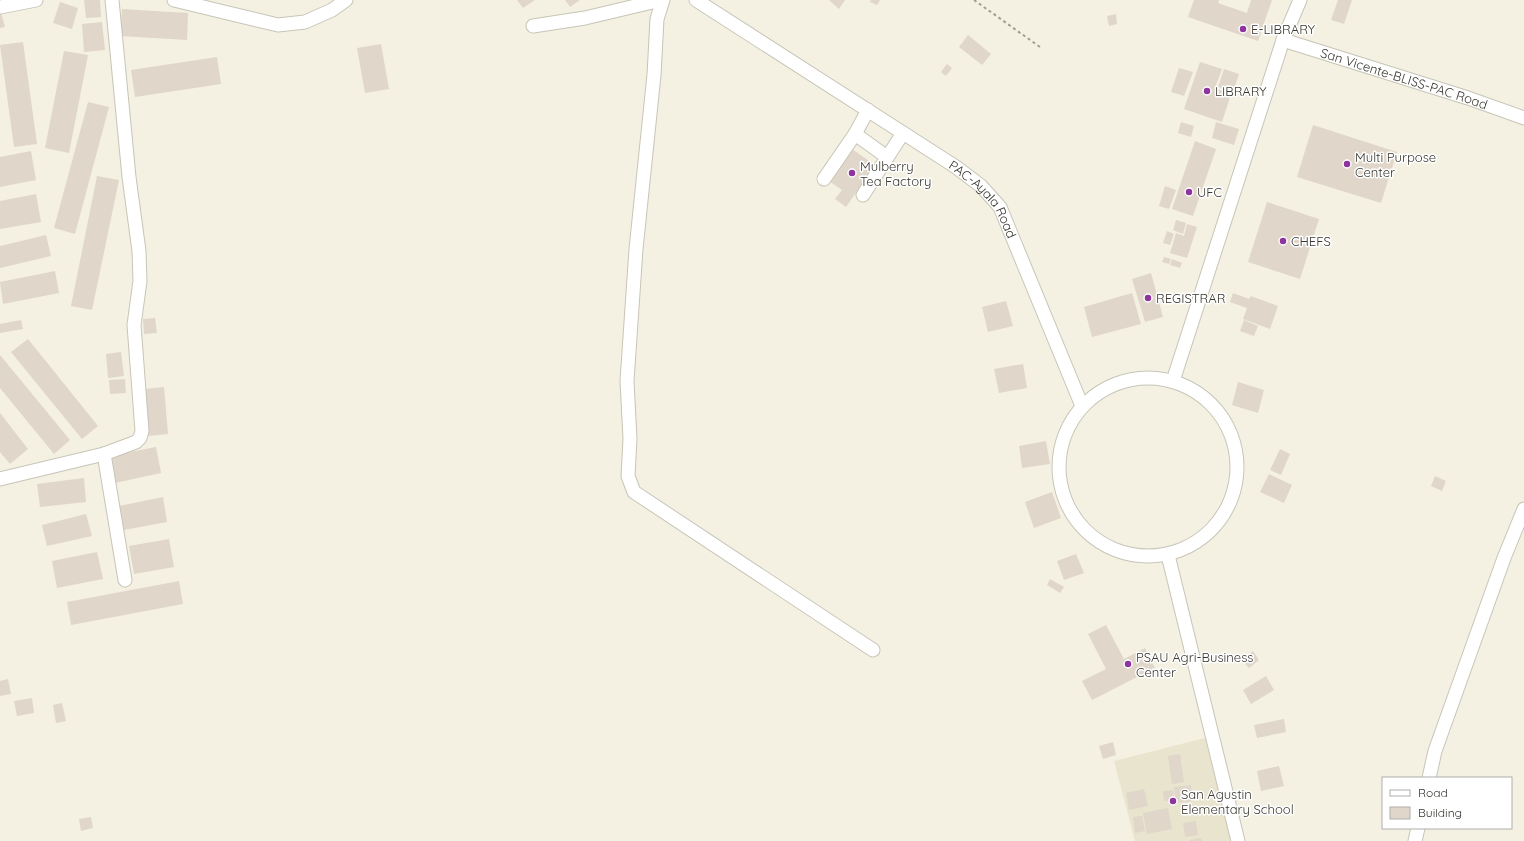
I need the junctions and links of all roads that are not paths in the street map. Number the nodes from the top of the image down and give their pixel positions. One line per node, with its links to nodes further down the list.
1 (36, 0): 8 (street)
2 (112, 0): 20 (street)
3 (174, 0): 4 (street)
4 (346, 0)
5 (662, 0): 9 (street); 25 (street)
6 (696, 0): 11 (street, PAC-Ayala Road)
7 (1300, 0): 10 (street)
8 (0, 7)
9 (533, 26)
10 (1284, 40): 12 (street, San Vicente-BLISS-PAC Road); 18 (street)
11 (868, 110): 13 (street, PAC-Ayala Road); 14 (street)
12 (1524, 118)
13 (903, 133): 15 (street); 19 (street, PAC-Ayala Road)
14 (855, 134): 15 (street); 16 (street)
15 (887, 157): 17 (street)
16 (824, 179)
17 (863, 195)
18 (1173, 381): 19 (street); 23 (street)
19 (1082, 406): 23 (street)
20 (104, 454): 21 (street); 24 (street)
21 (0, 479)
22 (1524, 508): 26 (street)
23 (1168, 555): 28 (street)
24 (125, 580)
25 (873, 650)
26 (1429, 777)
27 (1418, 829): 29 (street)
28 (1238, 841)
29 (1415, 841)

